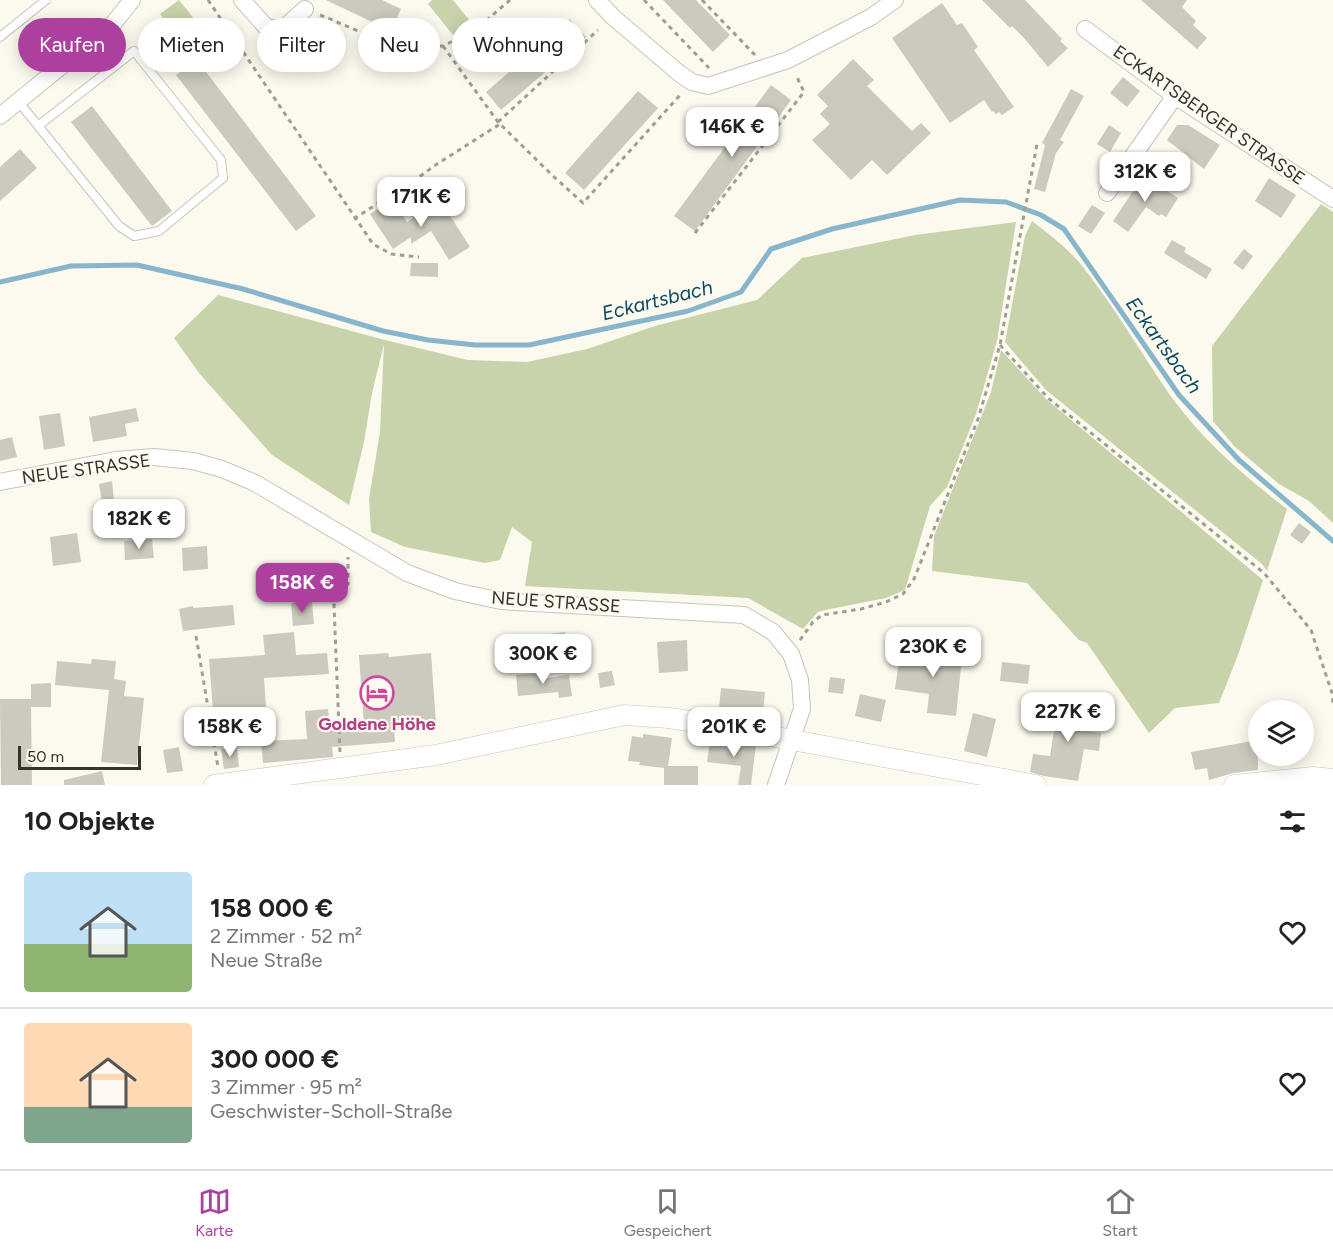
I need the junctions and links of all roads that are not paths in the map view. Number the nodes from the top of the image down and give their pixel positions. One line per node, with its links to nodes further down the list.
1 (46, 0): 8 (lane)
2 (132, 0): 10 (street)
3 (242, 0): 6 (street)
4 (597, 0): 5 (street)
5 (895, 0)
6 (305, 9)
7 (1085, 29): 9 (street, ECKARTSBERGER STRASSE)
8 (0, 37)
9 (1175, 96): 13 (street); 14 (street, ECKARTSBERGER STRASSE)
10 (18, 101): 11 (street); 12 (lane)
11 (0, 116)
12 (38, 126): 12 (lane)
13 (1107, 193)
14 (1333, 199)
15 (0, 482): 16 (street, NEUE STRASSE)
16 (790, 739): 18 (street); 20 (street, NEUE STRASSE); 21 (street)
17 (1333, 779): 22 (street)
18 (273, 781): 19 (street)
19 (217, 784)
20 (776, 785)
21 (1033, 785)
22 (1234, 785)

